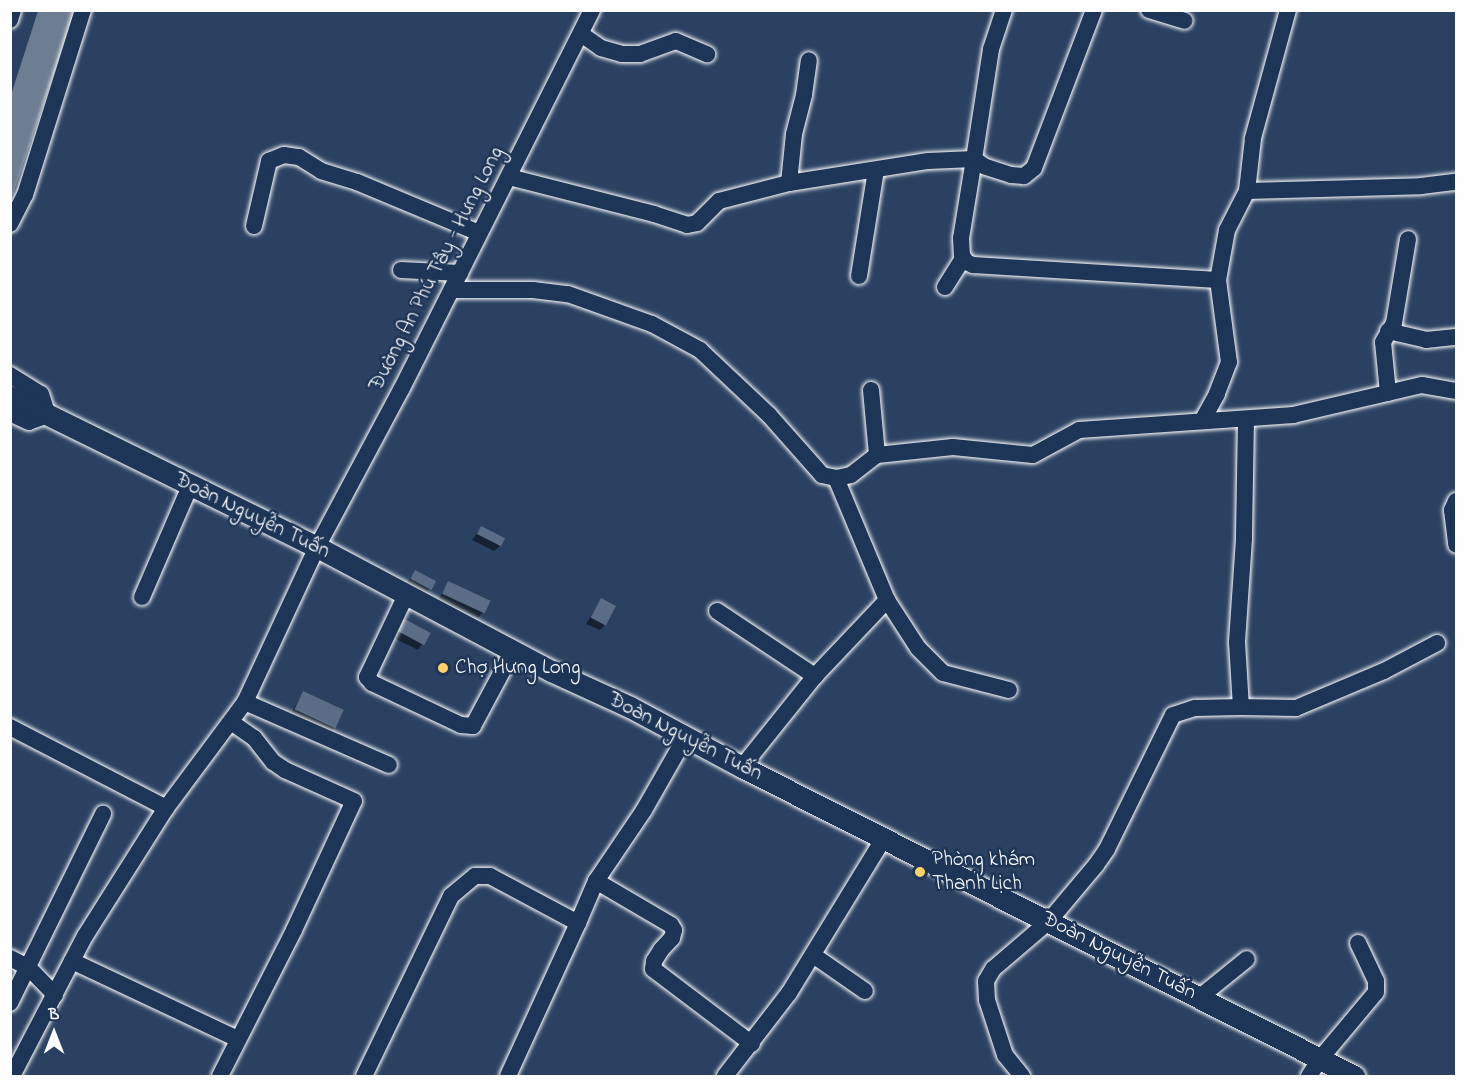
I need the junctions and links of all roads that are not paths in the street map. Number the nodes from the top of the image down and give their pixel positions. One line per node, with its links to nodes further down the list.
1 (13, 10): 8 (street)
2 (83, 10): 19 (street)
3 (592, 10): 10 (street, Đường An Phú Tây - Hưng Long)
4 (1004, 10): 13 (street)
5 (1094, 10): 13 (street)
6 (1149, 10): 9 (street)
7 (1287, 10): 18 (street)
8 (10, 20)
9 (1184, 21)
10 (581, 34): 11 (street); 15 (street, Đường An Phú Tây - Hưng Long)
11 (706, 54)
12 (809, 60): 17 (street)
13 (974, 159): 14 (street); 23 (street)
14 (876, 170): 17 (street); 26 (street)
15 (509, 177): 17 (street); 21 (street, Đường An Phú Tây - Hưng Long)
16 (1456, 182): 18 (street)
17 (789, 183)
18 (1247, 190): 27 (street)
19 (10, 224)
20 (254, 226): 21 (street)
21 (479, 233): 25 (street, Đường An Phú Tây - Hưng Long)
22 (1408, 239): 30 (street)
23 (963, 258): 27 (street); 28 (street)
24 (401, 270): 25 (street)
25 (460, 273): 29 (street, Đường An Phú Tây - Hưng Long)
26 (859, 276)
27 (1218, 280): 39 (street)
28 (945, 287)
29 (452, 290): 41 (street); 45 (street, Đường An Phú Tây - Hưng Long)
30 (1388, 331): 31 (street); 35 (street)
31 (1456, 337)
32 (10, 375): 37 (street)
33 (871, 390): 40 (street)
34 (1456, 391): 35 (street)
35 (1388, 393): 38 (street)
36 (12, 403): 37 (main road, Đoàn Nguyễn Tuấn)
37 (48, 416): 42 (main road, Đoàn Nguyễn Tuấn)
38 (1246, 420): 39 (street); 55 (street)
39 (1202, 421): 40 (street)
40 (877, 455): 41 (street)
41 (836, 478): 48 (street)
42 (190, 486): 45 (main road, Đoàn Nguyễn Tuấn); 47 (street)
43 (1456, 501): 44 (street)
44 (1456, 545)
45 (318, 547): 46 (main road, Đoàn Nguyễn Tuấn); 54 (street, Đường An Phú Tây - Hưng Long)
46 (406, 595): 51 (main road, Đoàn Nguyễn Tuấn); 51 (street)
47 (142, 597)
48 (887, 600): 52 (street); 53 (street)
49 (717, 611): 52 (street)
50 (1437, 643): 55 (street)
51 (513, 651): 58 (main road, Đoàn Nguyễn Tuấn)
52 (815, 676): 60 (street)
53 (1009, 690)
54 (245, 702): 56 (street, Đường An Phú Tây - Hưng Long); 59 (street)
55 (1241, 707): 65 (street)
56 (231, 722): 61 (street, Đường An Phú Tây - Hưng Long); 78 (street)
57 (12, 731): 61 (street)
58 (685, 738): 60 (main road, Đoàn Nguyễn Tuấn); 64 (street)
59 (389, 765)
60 (742, 767): 63 (main road, Đoàn Nguyễn Tuấn)
61 (166, 808): 71 (street, Đường An Phú Tây - Hưng Long)
62 (103, 814): 72 (street)
63 (884, 838): 65 (main road, Đoàn Nguyễn Tuấn); 68 (street)
64 (596, 881): 66 (street); 79 (street)
65 (1048, 921): 76 (main road, Đoàn Nguyễn Tuấn); 86 (street)
66 (578, 923): 83 (street); 84 (street)
67 (1358, 943): 80 (street)
68 (813, 955): 74 (street); 79 (street)
69 (10, 958): 72 (street)
70 (1247, 959): 76 (street)
71 (72, 961): 75 (street, Đường An Phú Tây - Hưng Long); 78 (street)
72 (28, 967): 73 (street); 75 (street)
73 (15, 985): 75 (street); 77 (street)
74 (865, 991)
75 (55, 995): 81 (street, Đường An Phú Tây - Hưng Long)
76 (1200, 998): 80 (main road, Đoàn Nguyễn Tuấn)
77 (10, 1003)
78 (238, 1039): 82 (street)
79 (752, 1044): 85 (street)
80 (1314, 1068): 87 (main road, Đoàn Nguyễn Tuấn)
81 (12, 1077)
82 (220, 1077)
83 (364, 1077)
84 (508, 1077)
85 (725, 1077)
86 (1022, 1077)
87 (1354, 1077)

